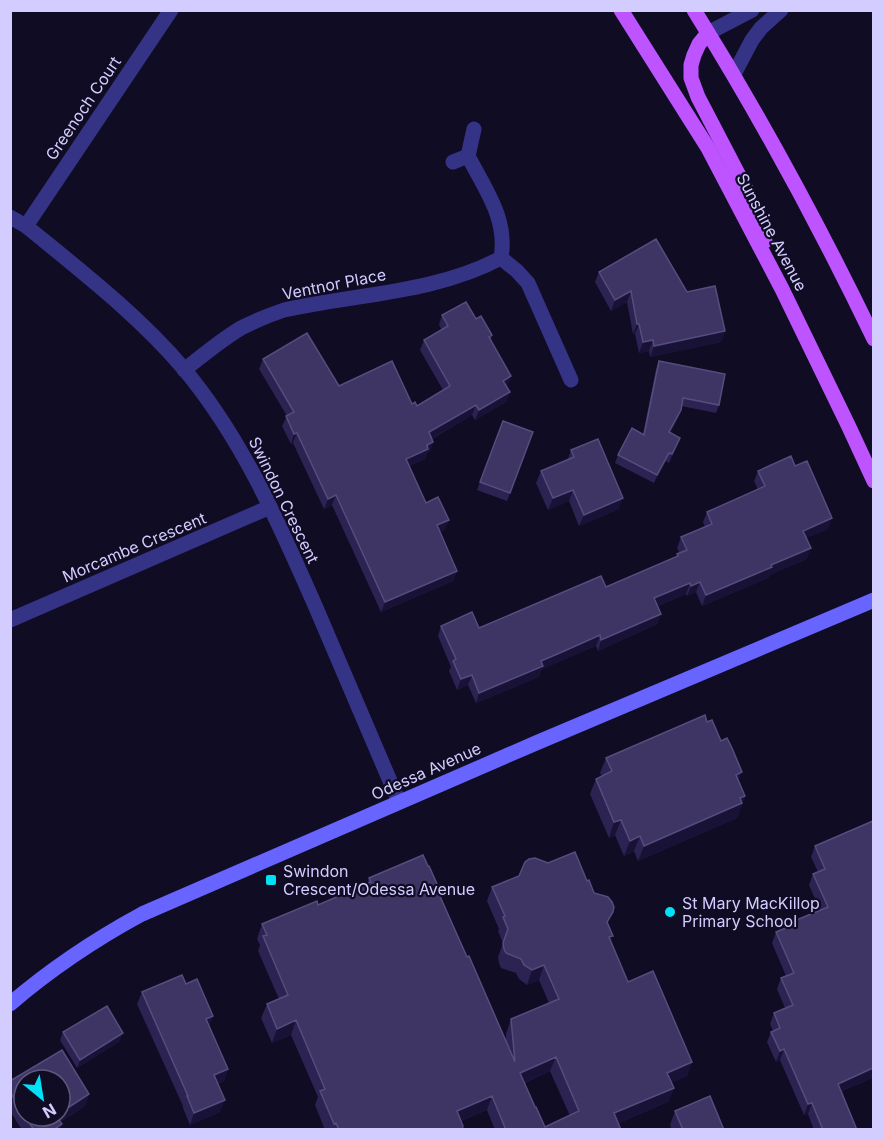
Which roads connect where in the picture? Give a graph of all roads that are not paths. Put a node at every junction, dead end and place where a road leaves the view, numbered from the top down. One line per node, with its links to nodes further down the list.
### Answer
1 (171, 10): 12 (street, Greenoch Court)
2 (621, 10): 14 (main road, Sunshine Avenue)
3 (694, 10): 6 (main road)
4 (752, 10): 6 (street)
5 (781, 10): 7 (street)
6 (708, 33): 7 (main road); 14 (main road)
7 (734, 74): 15 (main road)
8 (474, 129): 9 (street)
9 (468, 156): 10 (street); 13 (street)
10 (453, 162)
11 (10, 217): 12 (street, Swindon Crescent)
12 (26, 226): 16 (street, Swindon Crescent)
13 (501, 258): 16 (street, Ventnor Place); 17 (street)
14 (782, 289): 18 (main road, Sunshine Avenue)
15 (873, 339)
16 (184, 370): 19 (street, Swindon Crescent)
17 (571, 380)
18 (873, 481)
19 (270, 507): 21 (street, Morcambe Crescent); 22 (street, Swindon Crescent)
20 (873, 600): 22 (street, Odessa Avenue)
21 (10, 620)
22 (399, 802): 23 (street, Odessa Avenue)
23 (10, 1005)

